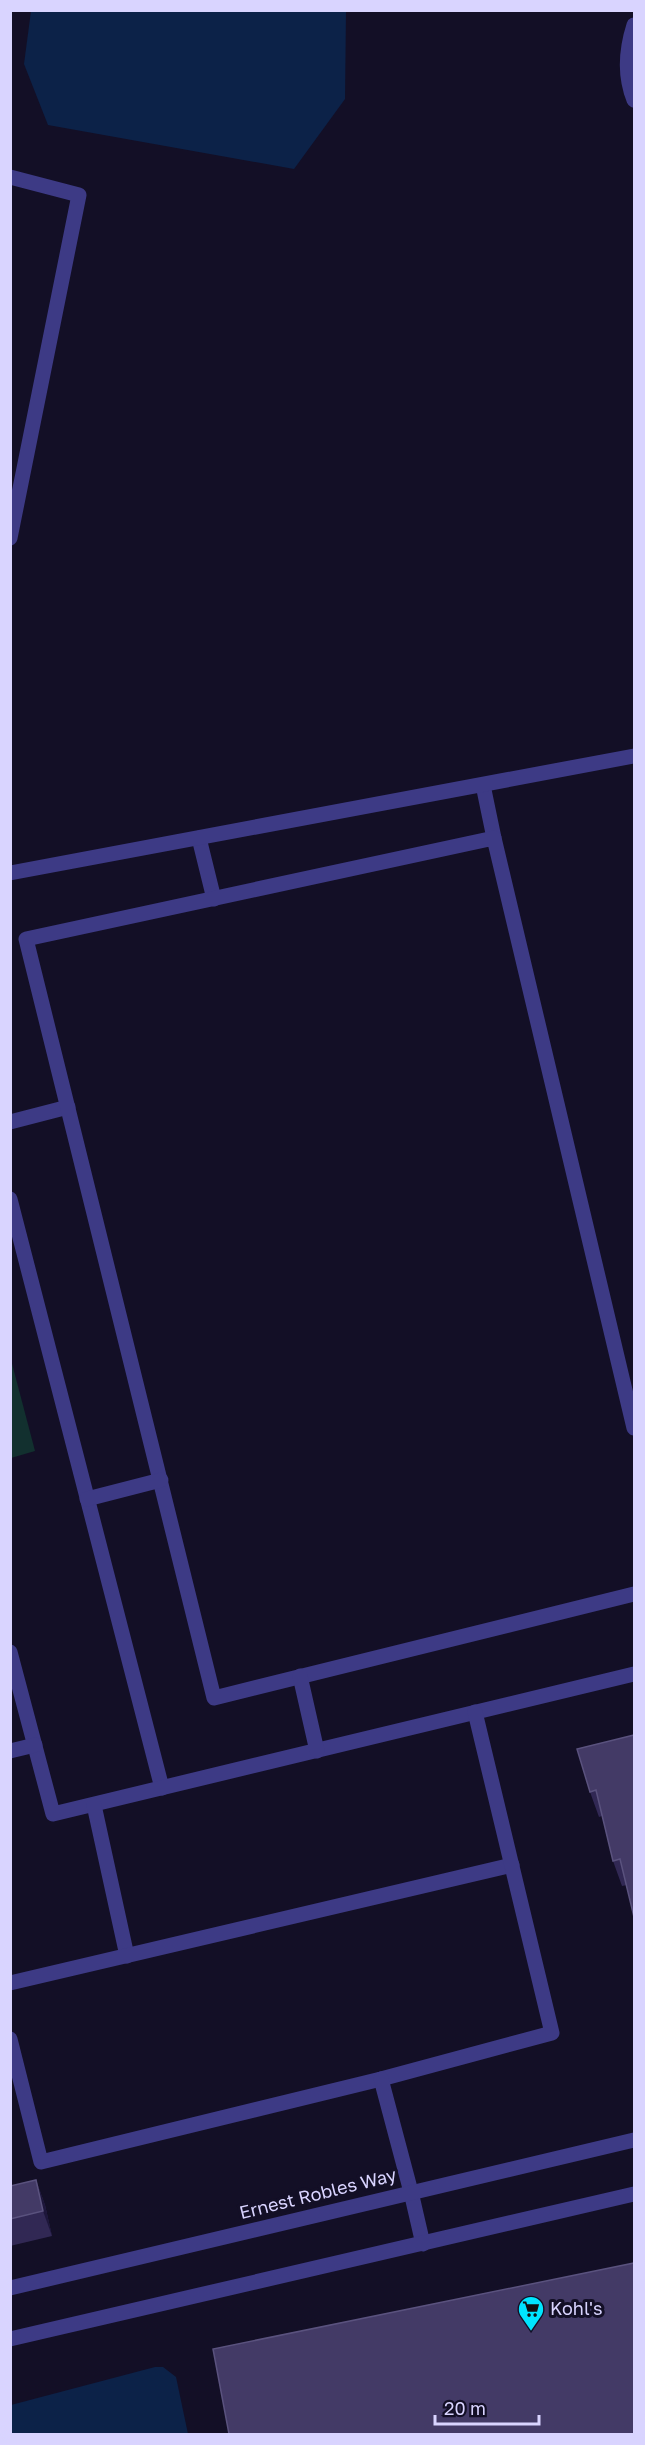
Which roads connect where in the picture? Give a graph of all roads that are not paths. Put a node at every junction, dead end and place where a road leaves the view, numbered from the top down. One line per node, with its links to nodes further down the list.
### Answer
1 (634, 25): 2 (street)
2 (634, 100)
3 (10, 177): 4 (street)
4 (10, 538)
5 (634, 756): 6 (street)
6 (483, 785): 7 (street); 8 (street)
7 (199, 838): 9 (street); 10 (street)
8 (494, 838): 10 (street); 14 (street)
9 (10, 873)
10 (214, 899): 11 (street)
11 (68, 1107): 12 (street); 15 (street)
12 (10, 1122)
13 (10, 1199): 16 (street)
14 (634, 1428)
15 (161, 1480): 16 (street); 20 (street)
16 (87, 1499): 25 (street)
17 (634, 1594): 20 (street)
18 (10, 1652): 22 (street)
19 (634, 1674): 21 (street)
20 (300, 1677): 24 (street)
21 (475, 1712): 24 (street); 27 (street)
22 (35, 1745): 23 (street); 26 (street)
23 (10, 1751)
24 (317, 1751): 25 (street)
25 (162, 1788): 26 (street)
26 (93, 1805): 28 (street)
27 (512, 1865): 28 (street); 31 (street)
28 (127, 1956): 29 (street)
29 (10, 1983)
30 (10, 2039): 31 (street)
31 (381, 2079): 33 (street)
32 (634, 2140): 33 (street, Ernest Robles Way)
33 (411, 2192): 35 (street); 36 (street, Ernest Robles Way)
34 (634, 2194): 35 (street)
35 (423, 2244): 37 (street)
36 (10, 2288)
37 (10, 2339)

